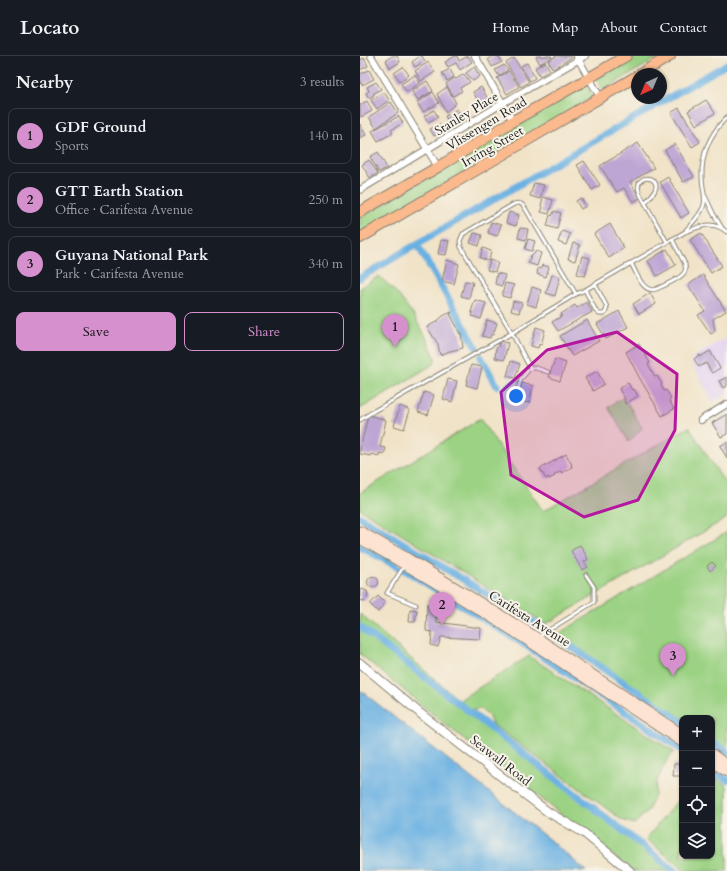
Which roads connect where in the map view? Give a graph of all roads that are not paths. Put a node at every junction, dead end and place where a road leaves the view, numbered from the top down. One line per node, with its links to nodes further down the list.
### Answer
1 (372, 56): 13 (street)
2 (475, 56): 10 (street)
3 (626, 56): 7 (main road, Vlissengen Road)
4 (670, 56): 6 (main road)
5 (580, 57): 7 (street); 10 (street, Stanley Place)
6 (650, 68)
7 (589, 78): 9 (street); 12 (main road, Vlissengen Road)
8 (631, 79): 9 (main road, Irving Street)
9 (600, 97): 21 (main road, Irving Street)
10 (503, 104): 12 (street); 13 (street, Stanley Place)
11 (727, 117): 16 (lane)
12 (513, 121): 14 (main road, Vlissengen Road)
13 (428, 149): 14 (street); 15 (street, Stanley Place)
14 (438, 166): 18 (main road, Vlissengen Road)
15 (360, 190)
16 (704, 192): 19 (lane); 20 (lane)
17 (645, 202): 17 (lane); 23 (lane)
18 (360, 212)
19 (685, 232): 20 (lane); 22 (lane)
20 (727, 232)
21 (360, 238)
22 (672, 239): 23 (lane); 24 (lane)
23 (667, 242): 24 (lane)
24 (631, 263): 25 (lane)
25 (595, 284): 26 (lane); 26 (lane)
26 (585, 290): 27 (lane)
27 (576, 294): 28 (lane); 28 (lane)
28 (512, 333): 29 (lane); 33 (lane)
29 (530, 368): 30 (lane); 31 (lane)
30 (548, 372)
31 (516, 396)
32 (727, 404): 34 (street)
33 (360, 420)
34 (701, 420)
35 (360, 531): 40 (main road, Carifesta Avenue)
36 (360, 539): 37 (main road, Carifesta Avenue)
37 (405, 564): 39 (lane); 40 (main road, Carifesta Avenue)
38 (586, 575): 40 (lane)
39 (416, 605)
40 (536, 638): 42 (main road, Carifesta Avenue); 43 (main road, Carifesta Avenue)
41 (360, 663): 48 (street, Seawall Road)
42 (679, 732)
43 (679, 740)
44 (715, 756): 46 (main road)
45 (715, 764): 47 (main road)
46 (727, 764)
47 (727, 772)
48 (630, 871)

